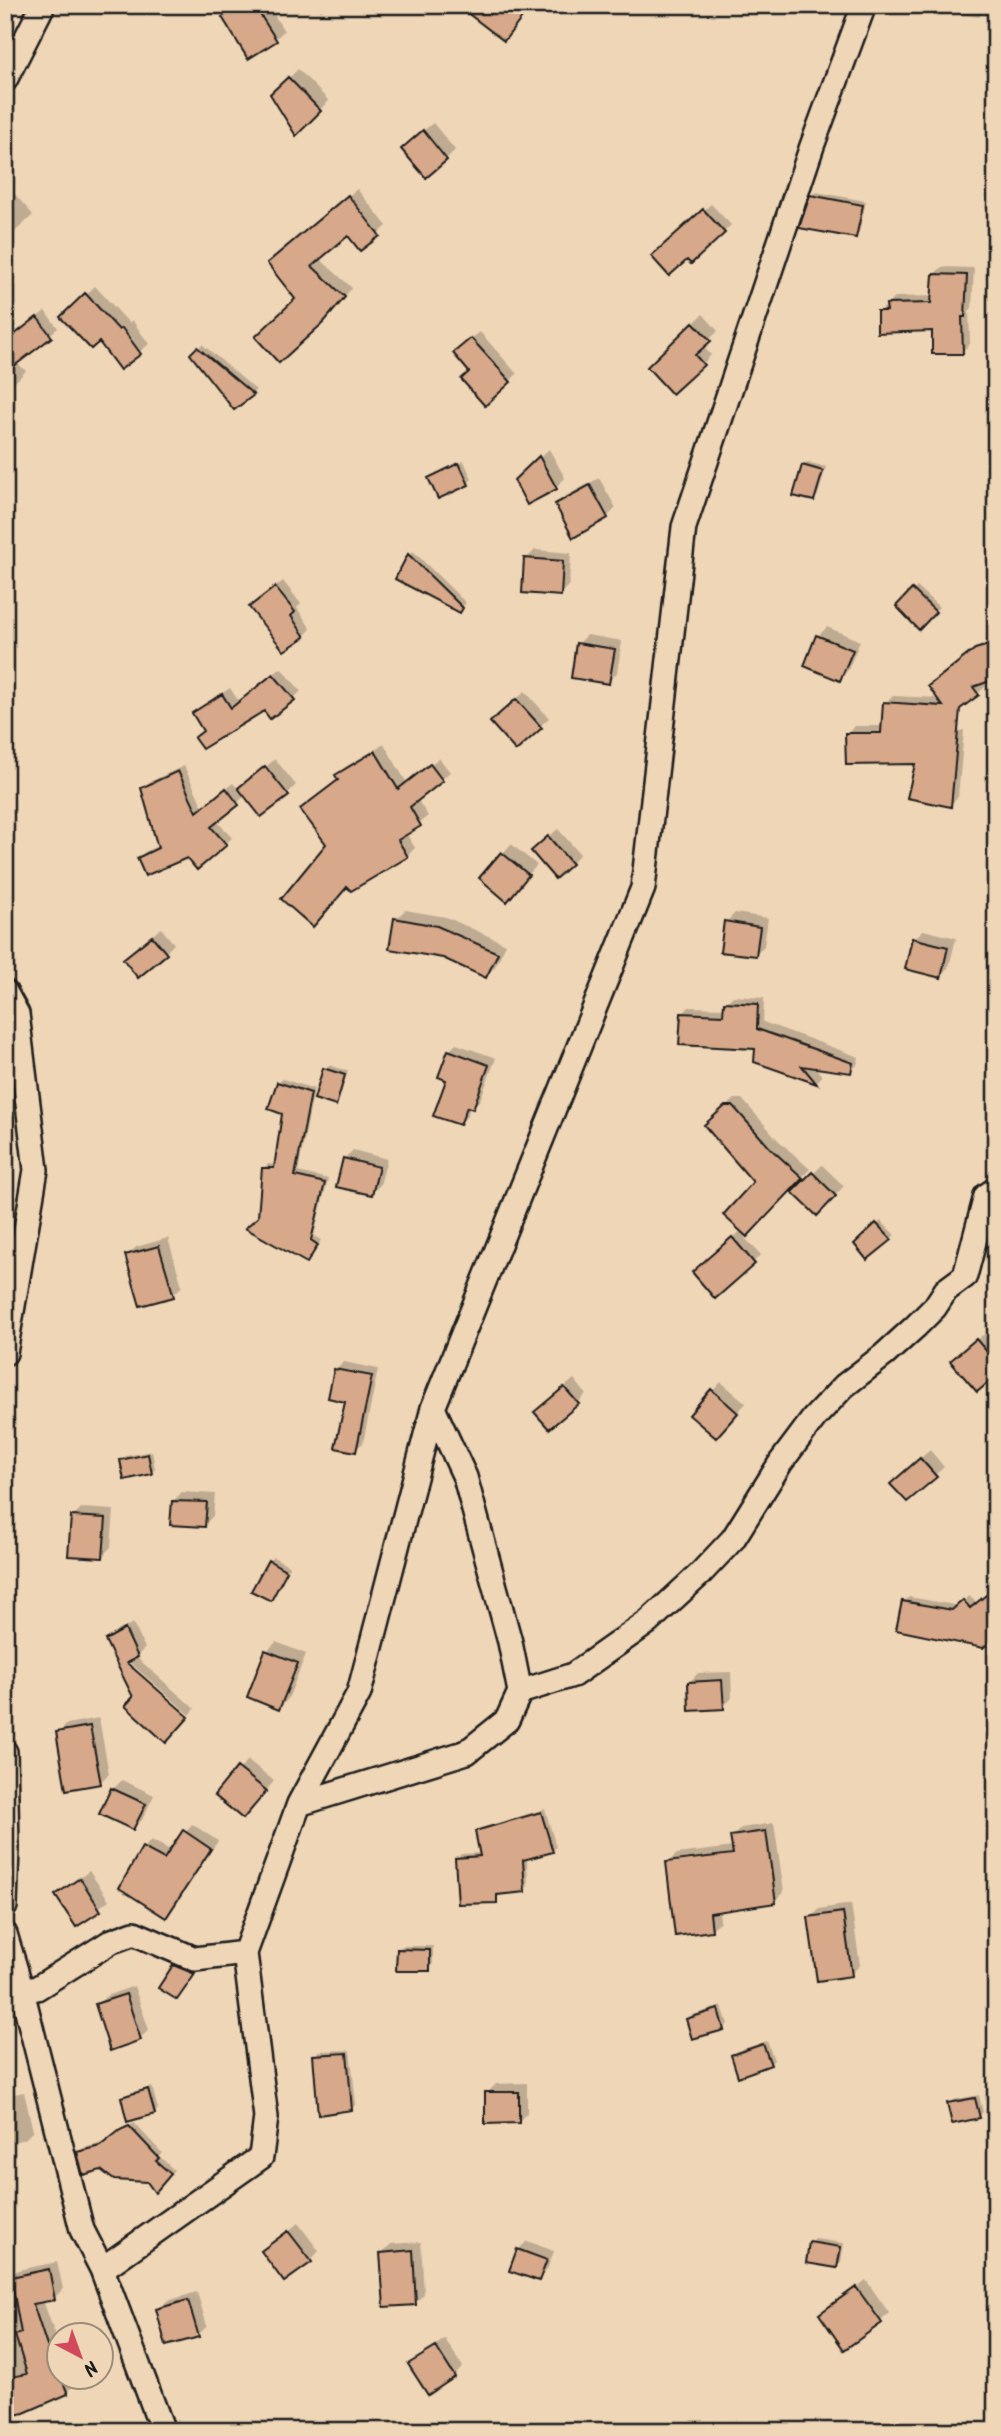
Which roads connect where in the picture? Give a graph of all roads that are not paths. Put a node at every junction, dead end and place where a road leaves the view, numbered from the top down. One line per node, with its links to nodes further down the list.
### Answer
1 (43, 5): 3 (street)
2 (864, 5): 7 (street)
3 (5, 79)
4 (5, 992): 6 (street)
5 (996, 1189): 8 (street)
6 (5, 1353)
7 (433, 1408): 8 (street); 10 (street)
8 (520, 1692): 10 (street)
9 (5, 1752): 11 (street)
10 (299, 1804): 13 (street)
11 (5, 1906)
12 (5, 1934): 14 (street)
13 (246, 1953): 14 (street); 15 (street)
14 (14, 1990): 15 (street)
15 (103, 2269): 16 (street)
16 (159, 2427)

